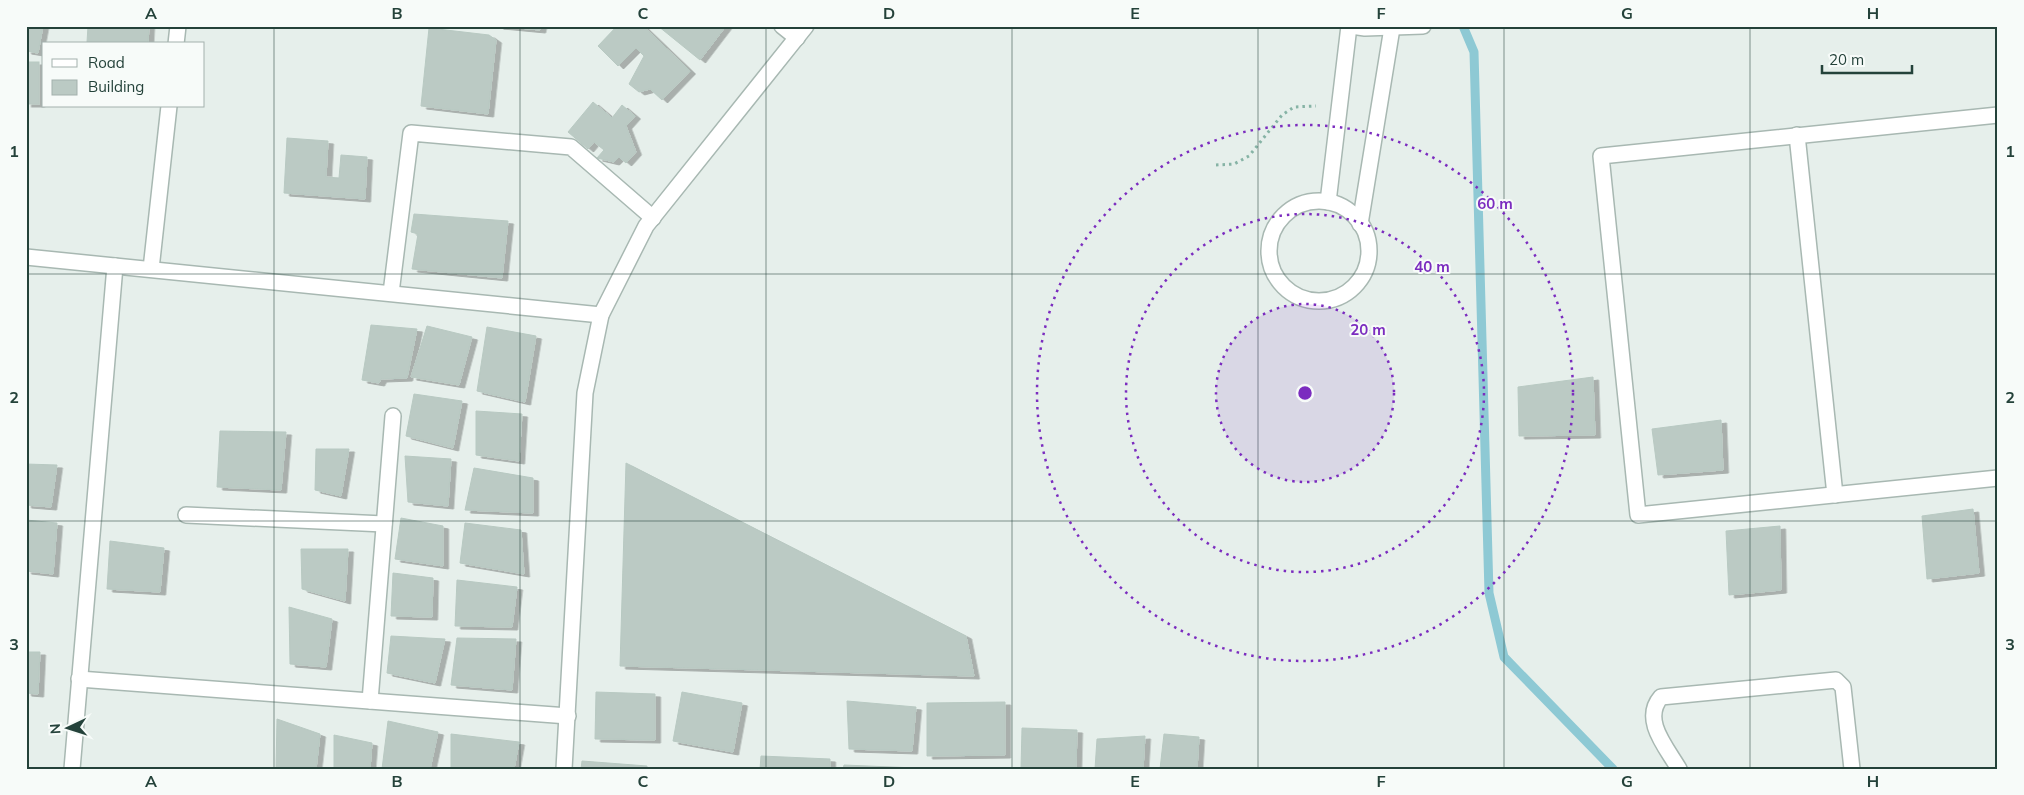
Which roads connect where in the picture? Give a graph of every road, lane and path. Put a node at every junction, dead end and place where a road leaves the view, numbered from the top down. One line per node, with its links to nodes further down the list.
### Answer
1 (178, 26): 7 (street)
2 (782, 26): 6 (street)
3 (1350, 26): 5 (street); 9 (street)
4 (1423, 26): 5 (street)
5 (1392, 28): 15 (street)
6 (801, 32): 14 (street)
7 (176, 42)
8 (169, 108): 18 (street)
9 (1339, 108): 12 (path); 13 (street)
10 (1998, 114): 11 (street)
11 (1797, 136): 23 (street); 23 (street)
12 (1216, 165)
13 (1328, 202): 15 (street); 15 (street)
14 (653, 218): 19 (street); 20 (street)
15 (1360, 224)
16 (26, 256): 17 (street)
17 (115, 266): 18 (street); 26 (street)
18 (151, 269): 19 (street)
19 (392, 293): 20 (street)
20 (601, 315): 28 (street)
21 (393, 416): 25 (street)
22 (1998, 478): 23 (street)
23 (1835, 495)
24 (186, 515): 25 (street)
25 (384, 524): 27 (street)
26 (79, 679): 27 (street); 29 (street)
27 (370, 701): 28 (street)
28 (568, 716): 30 (street)
29 (72, 769)
30 (564, 769)
31 (1679, 769): 32 (street)
32 (1852, 769)

